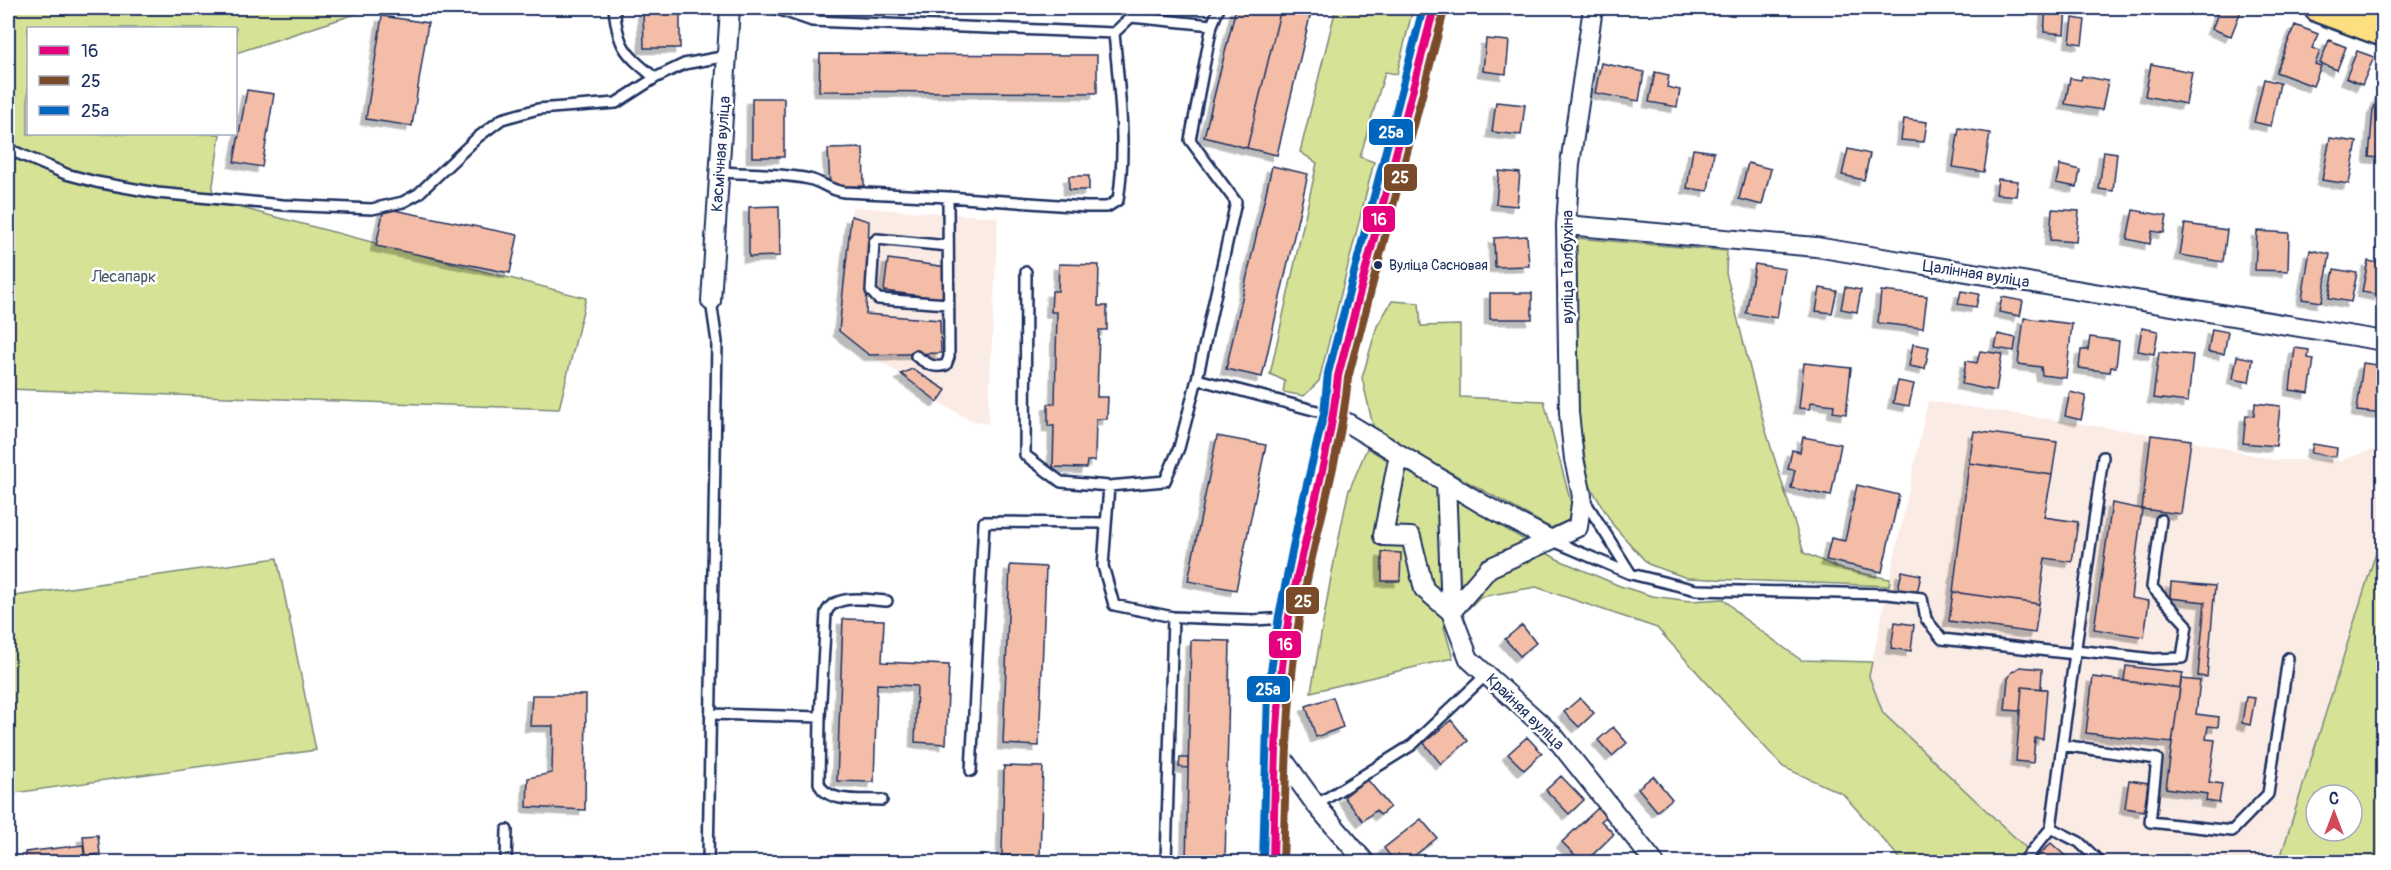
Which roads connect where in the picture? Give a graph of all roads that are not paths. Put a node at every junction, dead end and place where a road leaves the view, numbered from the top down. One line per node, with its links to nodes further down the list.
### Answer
1 (614, 8): 14 (lane)
2 (730, 8): 13 (street, Касмічная вуліца)
3 (774, 8): 9 (lane)
4 (816, 8): 9 (lane)
5 (1219, 8): 10 (lane)
6 (1434, 8): 26 (main road)
7 (1593, 8): 18 (street, вуліца Талбухіна)
8 (2319, 8): 11 (main road)
9 (812, 21): 12 (lane)
10 (1212, 25): 12 (lane); 25 (lane)
11 (2384, 32)
12 (1114, 33): 17 (lane)
13 (727, 56): 14 (lane); 16 (street, Касмічная вуліца)
14 (656, 78): 15 (lane)
15 (8, 149)
16 (719, 172): 17 (lane); 21 (street, Касмічная вуліца)
17 (948, 197): 19 (lane)
18 (1566, 225): 23 (street, Цалінная вуліца); 31 (street, вуліца Талбухіна)
19 (948, 246): 22 (lane); 22 (lane)
20 (1026, 272): 30 (lane)
21 (711, 301): 43 (lane)
22 (948, 304): 24 (lane)
23 (2384, 341)
24 (916, 356)
25 (1197, 379): 26 (lane); 30 (lane)
26 (1334, 415): 27 (street); 39 (main road)
27 (1399, 454): 29 (street); 37 (street, Крайняя вуліца)
28 (2103, 457): 40 (lane)
29 (1446, 483): 34 (street); 37 (street, Крайняя вуліца)
30 (1109, 486): 33 (lane)
31 (1582, 496): 34 (street, вуліца Талбухіна); 35 (lane)
32 (2161, 520): 40 (lane)
33 (1105, 523): 38 (lane); 47 (lane)
34 (1551, 540): 35 (lane); 37 (street)
35 (1631, 574): 40 (lane)
36 (887, 601): 44 (lane)
37 (1451, 612): 42 (street, Крайняя вуліца)
38 (1173, 617): 39 (lane); 54 (lane)
39 (1289, 618): 46 (main road)
40 (2075, 652): 45 (lane)
41 (2288, 658): 45 (lane)
42 (1486, 675): 49 (lane); 57 (street, Крайняя вуліца)
43 (710, 714): 44 (lane); 53 (lane)
44 (820, 717): 48 (lane)
45 (2062, 746): 50 (lane)
46 (1277, 751): 49 (street); 55 (main road)
47 (971, 771)
48 (882, 800)
49 (1316, 805): 56 (street)
50 (2051, 828): 58 (lane); 59 (lane)
51 (507, 830): 52 (lane)
52 (506, 862)
53 (708, 862)
54 (1166, 862)
55 (1273, 862)
56 (1365, 862)
57 (1654, 862)
58 (2023, 862)
59 (2100, 862)

